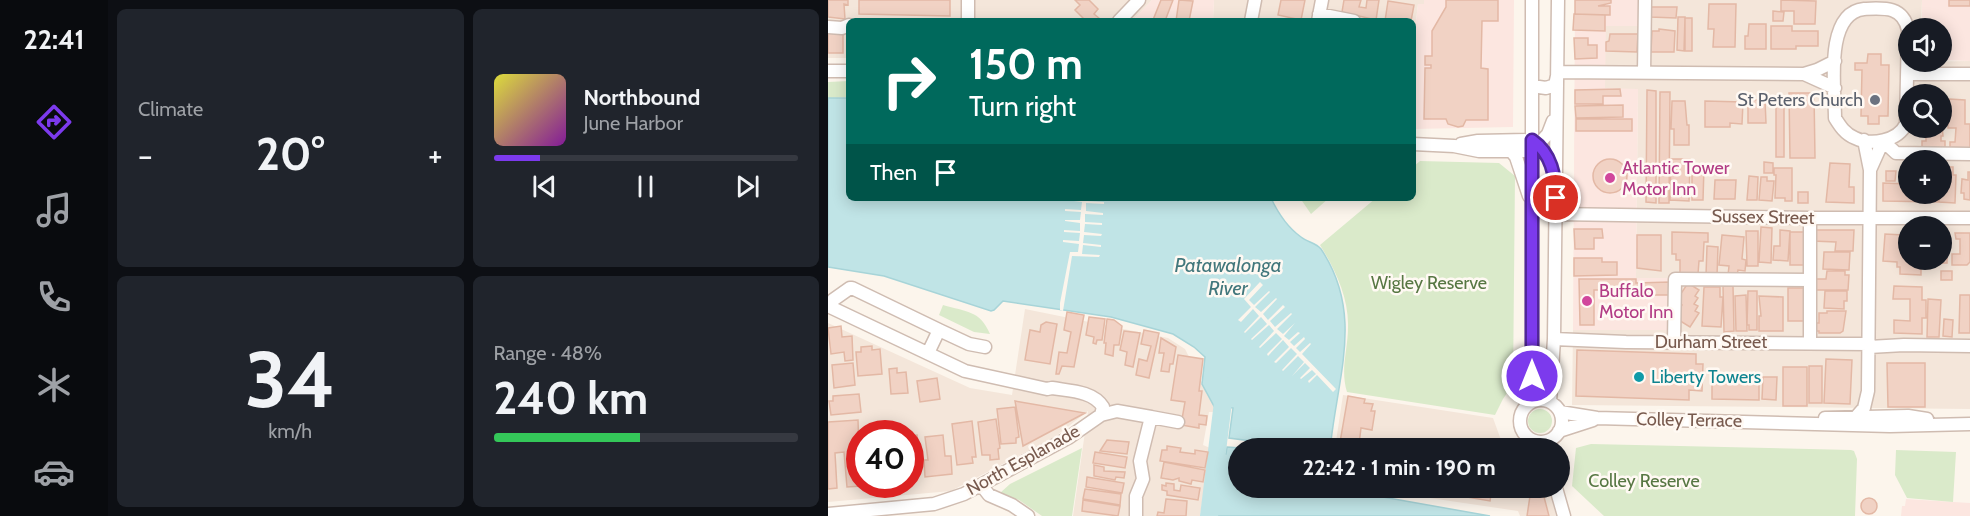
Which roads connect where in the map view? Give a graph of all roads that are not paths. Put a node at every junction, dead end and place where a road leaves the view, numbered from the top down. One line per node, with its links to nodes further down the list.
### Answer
1 (968, 0): 10 (street)
2 (1139, 0): 11 (street)
3 (1255, 0): 12 (street)
4 (1322, 0): 13 (street)
5 (1532, 0): 24 (street)
6 (1558, 0): 23 (street)
7 (1645, 0): 19 (street)
8 (1866, 4): 9 (street); 16 (street)
9 (1888, 5): 21 (street)
10 (968, 18)
11 (1122, 18)
12 (1252, 18)
13 (1319, 18)
14 (846, 26): 15 (street)
15 (828, 27)
16 (1835, 61): 20 (street); 25 (street)
17 (828, 70): 18 (street)
18 (846, 71)
19 (1644, 73): 20 (street); 23 (street)
20 (1804, 74): 25 (street)
21 (1908, 74): 22 (street); 27 (street)
22 (1970, 74)
23 (1558, 75): 24 (street); 29 (street); 34 (street)
24 (1532, 86): 29 (street)
25 (1835, 88): 26 (street)
26 (1864, 140): 27 (street); 33 (street)
27 (1883, 141): 32 (street); 33 (street)
28 (1416, 144): 30 (street)
29 (1535, 145): 30 (street); 31 (street); 34 (street); 35 (street)
30 (1454, 146): 31 (street)
31 (1511, 151): 35 (street)
32 (1970, 154)
33 (1870, 170): 38 (street)
34 (1556, 198): 36 (street)
35 (1533, 206): 51 (street)
36 (1556, 214): 37 (street, Sussex Street); 43 (street)
37 (1810, 218): 38 (street, Sussex Street); 40 (street)
38 (1869, 218): 39 (street, Sussex Street); 46 (street)
39 (1970, 218)
40 (1810, 280): 44 (street); 45 (street)
41 (829, 307): 42 (street); 49 (street)
42 (939, 330): 48 (street); 49 (street)
43 (1554, 339): 44 (street, Durham Street); 52 (street); 54 (street)
44 (1674, 342): 45 (street, Durham Street)
45 (1810, 343): 46 (street, Durham Street)
46 (1869, 346): 47 (street, Durham Street); 50 (street)
47 (1970, 346)
48 (985, 347)
49 (928, 354): 53 (street)
50 (1868, 391): 55 (street); 56 (street)
51 (1531, 402): 52 (street); 63 (street)
52 (1550, 402): 54 (street)
53 (1101, 408): 57 (street); 66 (street, North Esplanade)
54 (1563, 413): 58 (street, Colley Terrace); 62 (street)
55 (1857, 416): 56 (street, Colley Terrace); 60 (street, Colley Terrace)
56 (1881, 416): 61 (street, Colley Terrace)
57 (1151, 417): 59 (street); 70 (street)
58 (1597, 418): 60 (street, Colley Terrace); 62 (street, Colley Terrace)
59 (1178, 422)
60 (1782, 422): 61 (street, Colley Terrace)
61 (1966, 424)
62 (1557, 434): 64 (street); 65 (street)
63 (1530, 438)
64 (1551, 438)
65 (1556, 438)
66 (982, 486): 68 (street, North Esplanade); 69 (street)
67 (1559, 498): 71 (street)
68 (828, 514)
69 (1028, 516)
70 (1136, 516)
71 (1564, 516)

